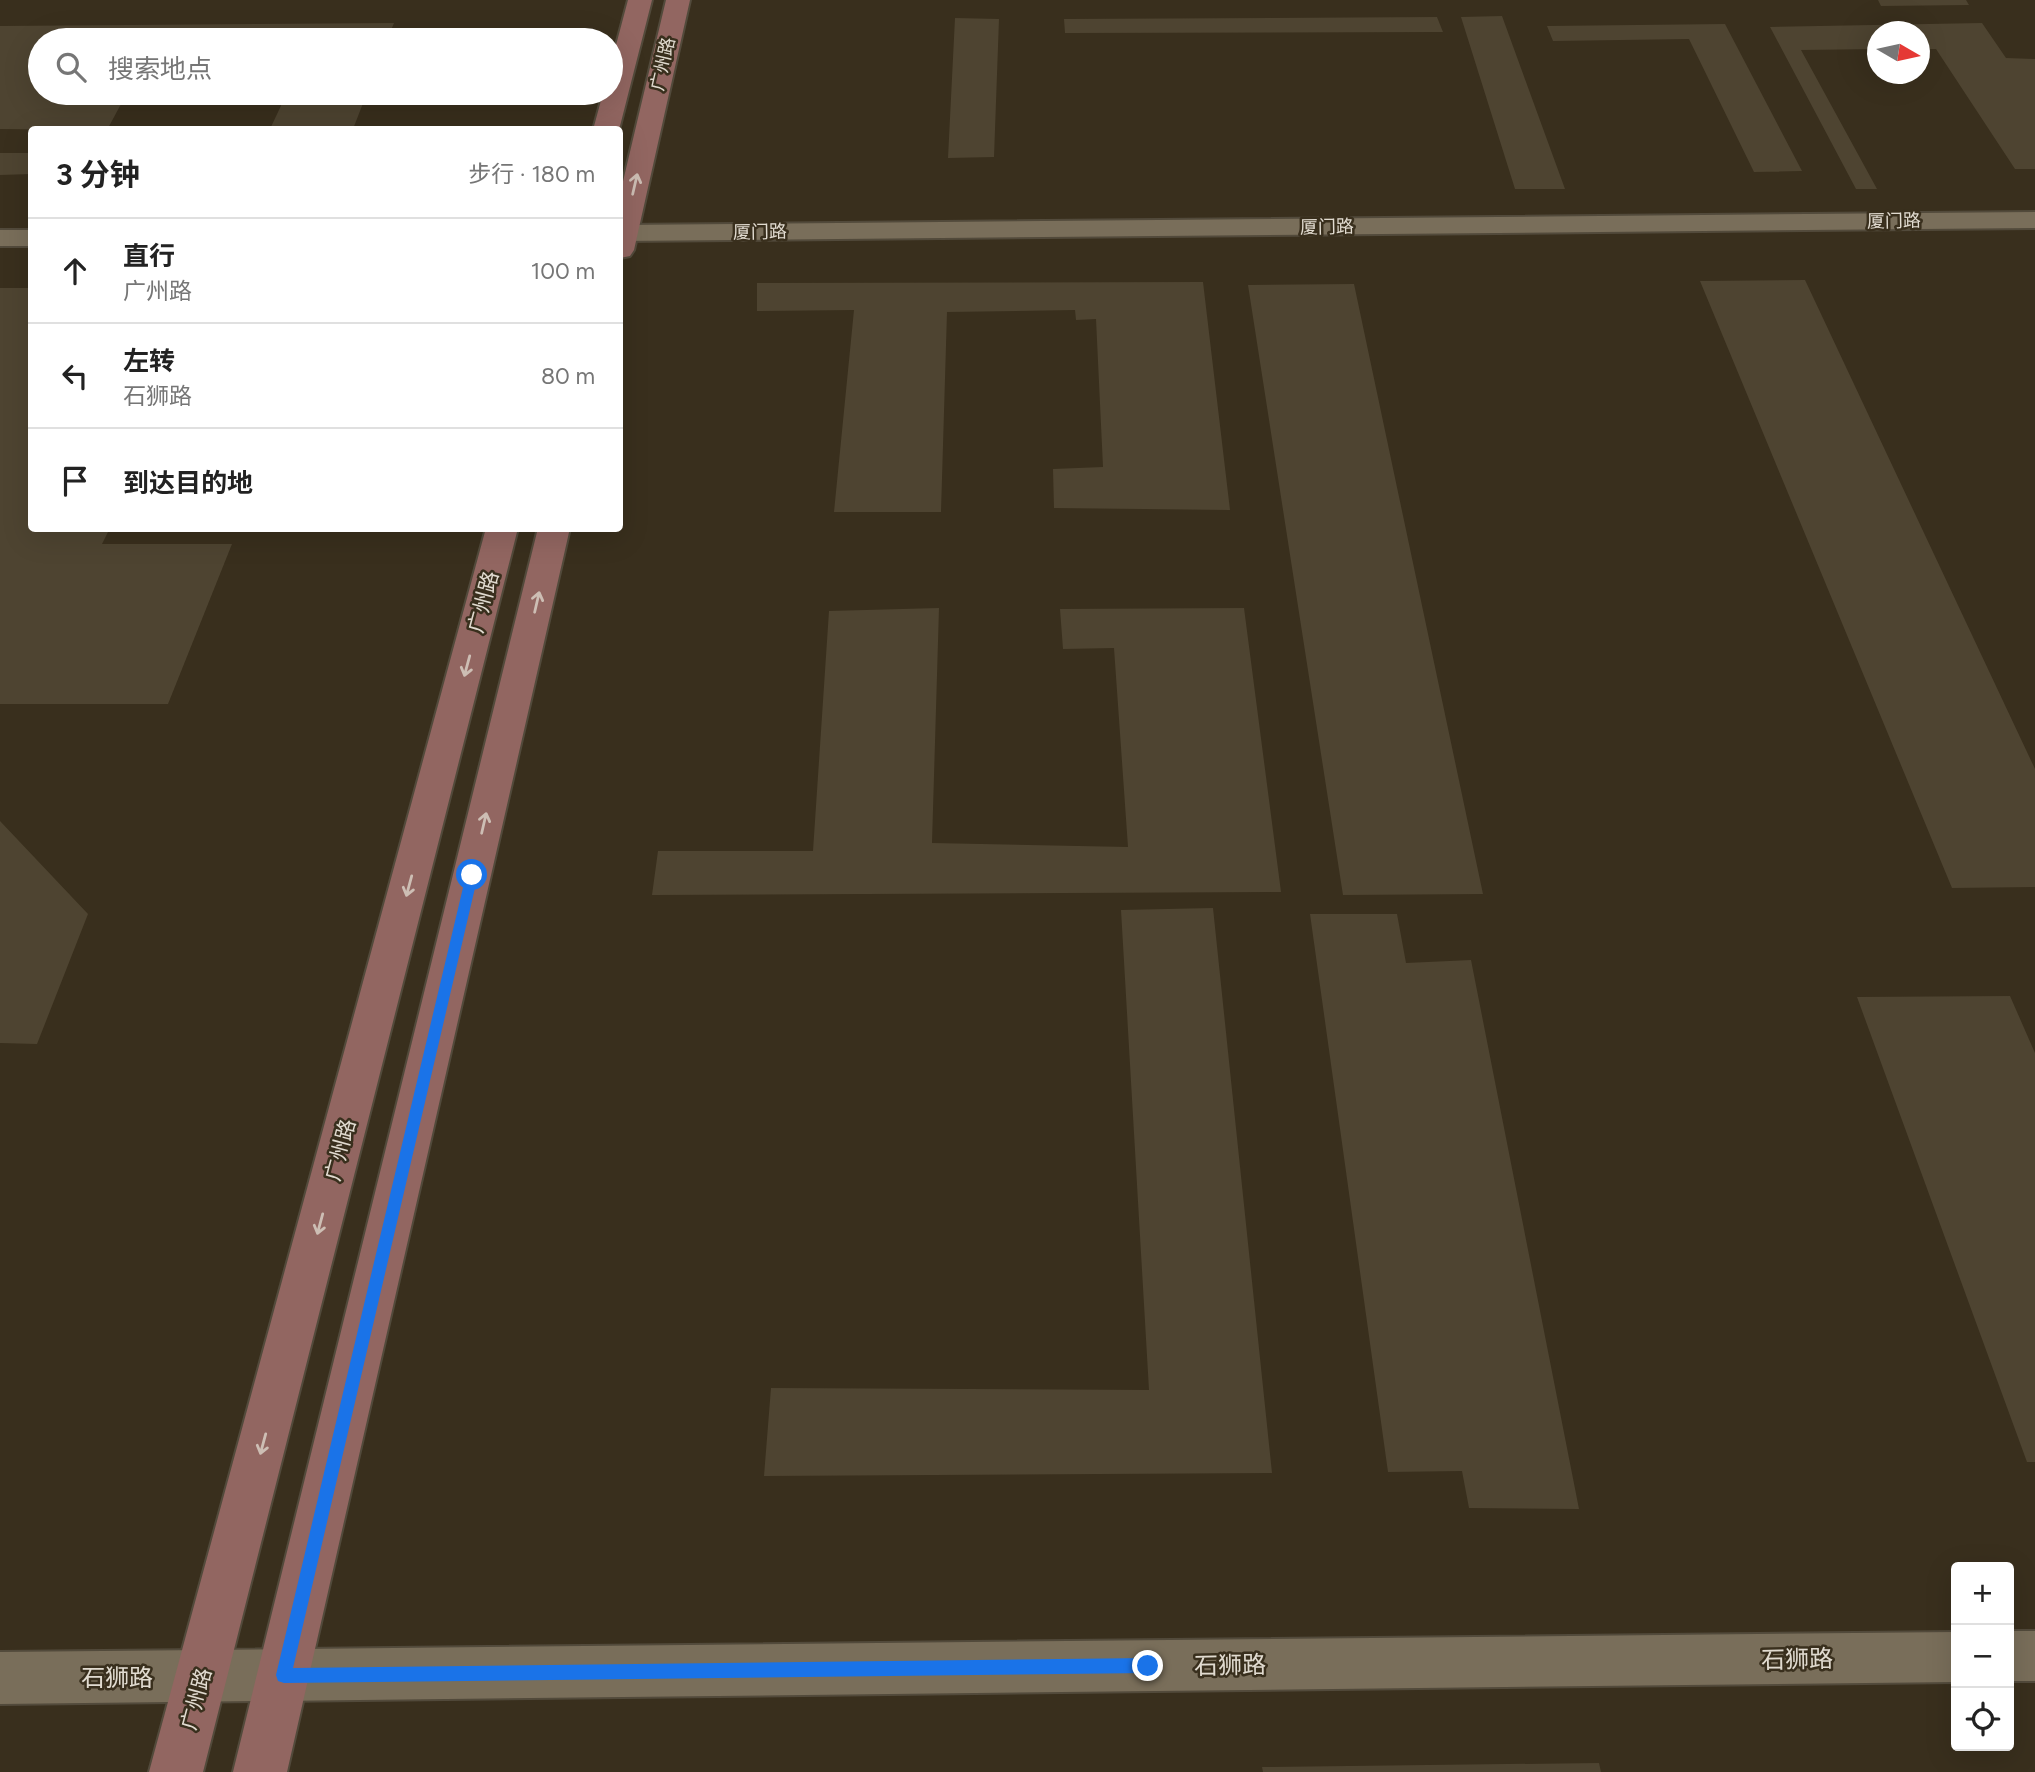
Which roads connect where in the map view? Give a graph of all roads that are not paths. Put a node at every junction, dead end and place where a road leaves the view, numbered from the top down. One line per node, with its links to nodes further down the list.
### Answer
1 (640, 0): 3 (main road, 广州路)
2 (678, 0): 7 (main road, 广州路, one-way to 2)
3 (623, 67)
4 (613, 105): 5 (main road, 广州路)
5 (608, 126)
6 (2035, 220): 10 (street, 厦门路)
7 (623, 231)
8 (0, 238): 9 (street)
9 (28, 238)
10 (623, 239)
11 (501, 532): 17 (main road, 广州路, one-way to 17)
12 (553, 532): 16 (main road, one-way to 12)
13 (2035, 1656): 15 (street)
14 (1951, 1657): 16 (street, 石狮路)
15 (2014, 1657)
16 (284, 1675): 17 (street, 石狮路); 20 (main road)
17 (202, 1677): 18 (street, 石狮路); 19 (main road, 广州路)
18 (0, 1678)
19 (176, 1772)
20 (260, 1772)

